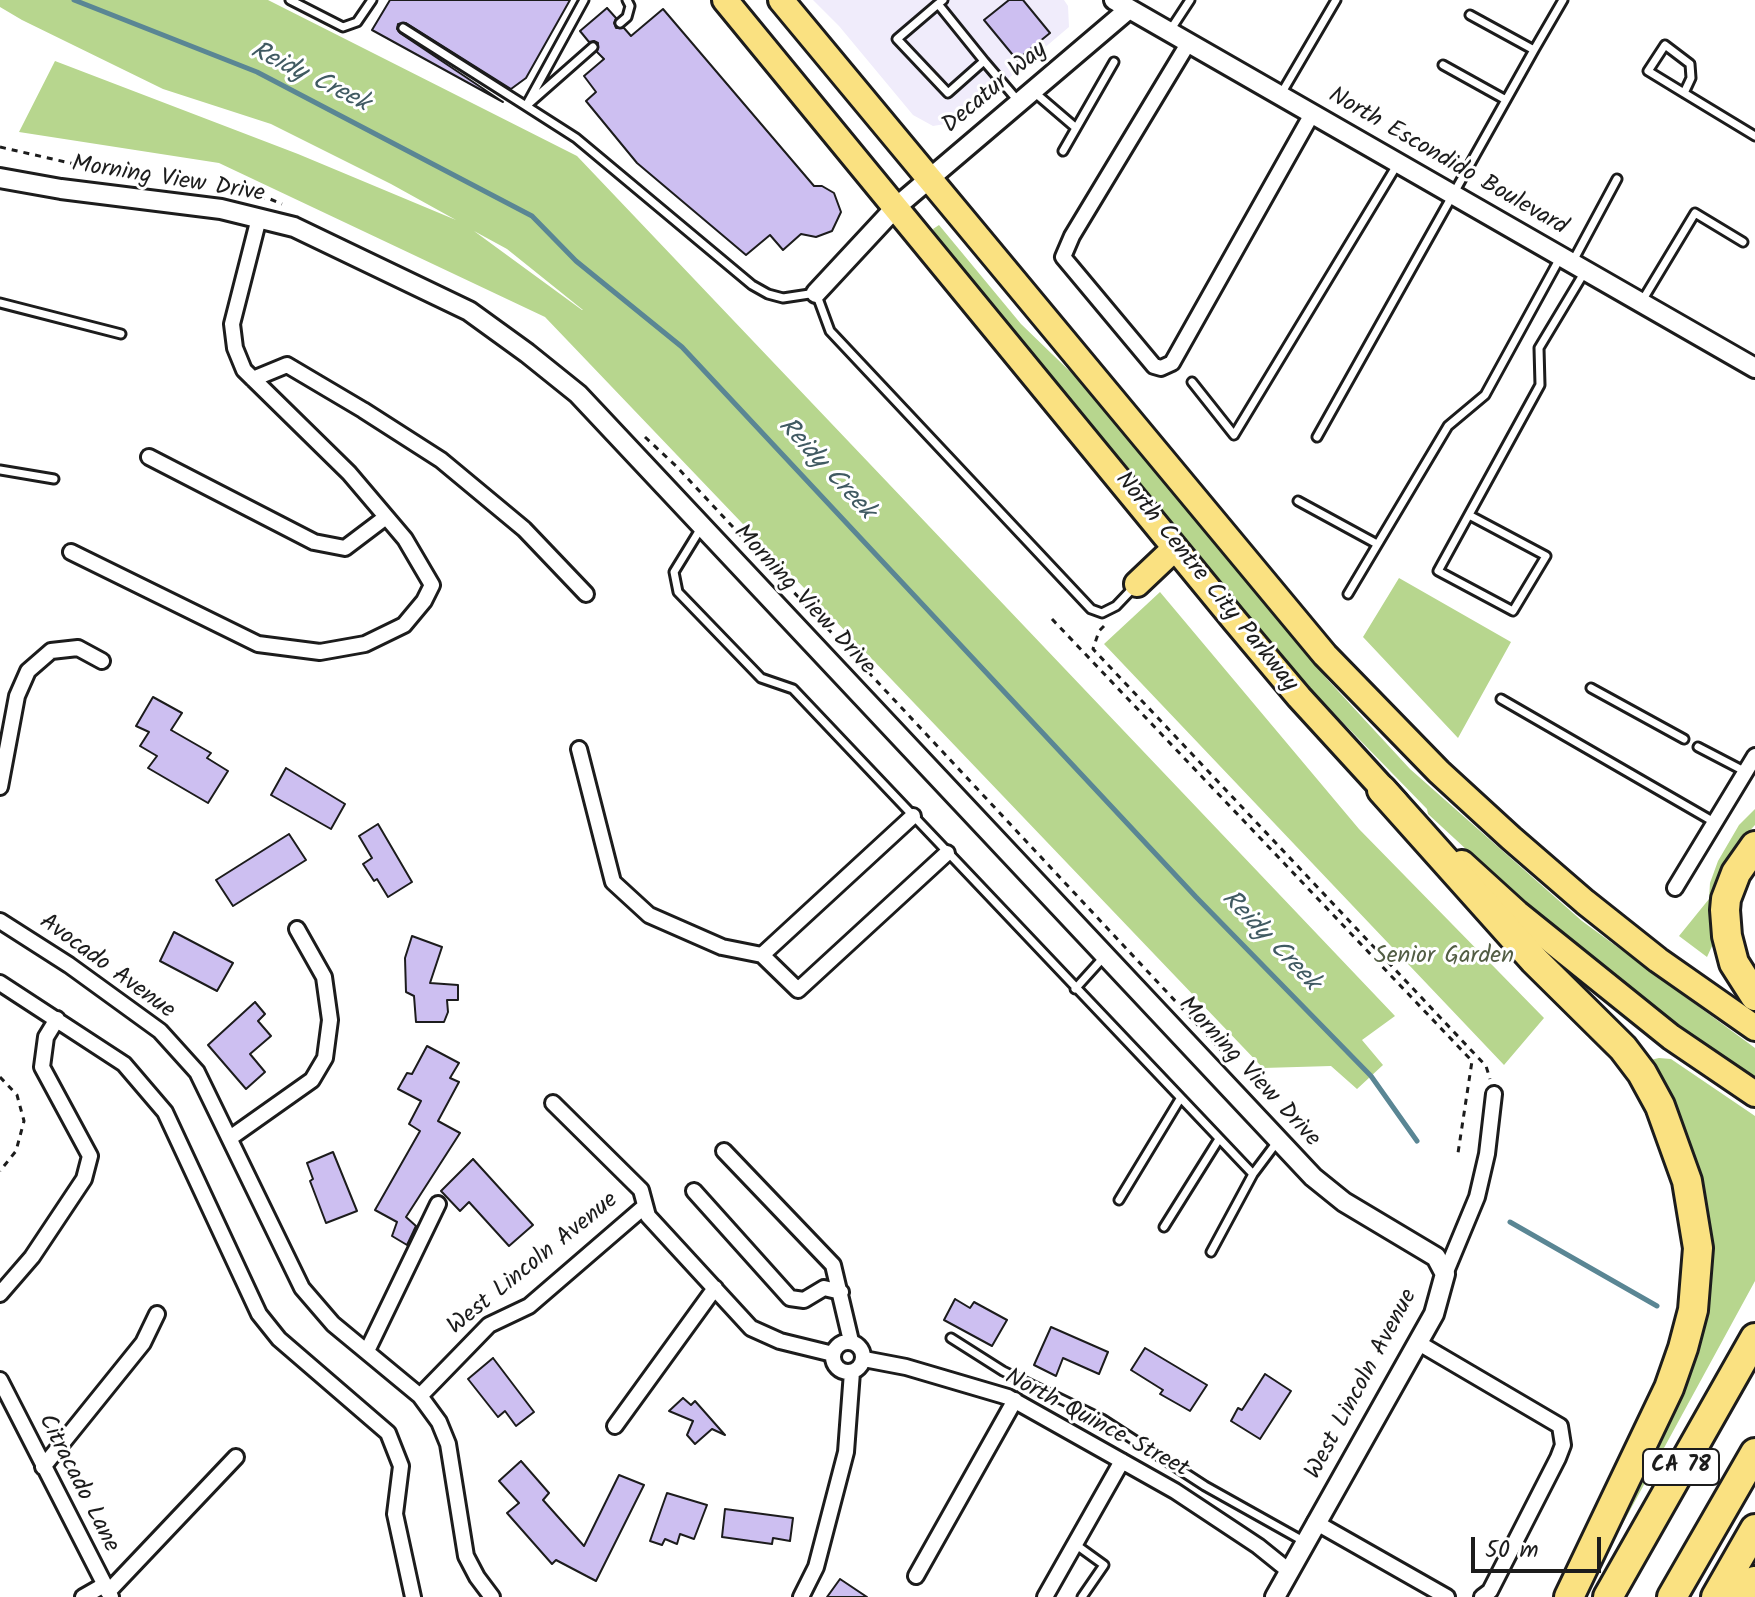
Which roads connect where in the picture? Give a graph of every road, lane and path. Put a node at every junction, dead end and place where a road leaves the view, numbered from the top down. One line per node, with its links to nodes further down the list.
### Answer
1 (290, 0): 2 (lane)
2 (372, 0)
3 (584, 0): 26 (lane)
4 (627, 0): 13 (lane)
5 (725, 0): 36 (highway, North Centre City Parkway)
6 (781, 0): 33 (highway, North Centre City Parkway)
7 (1190, 0): 15 (lane)
8 (1336, 0): 24 (lane)
9 (1563, 0): 18 (lane)
10 (940, 2): 19 (lane); 19 (lane)
11 (1122, 4): 15 (street, North Escondido Boulevard); 23 (street, Decatur Way)
12 (1470, 15): 18 (lane)
13 (620, 23)
14 (403, 28): 26 (lane)
15 (1170, 31): 16 (street, North Escondido Boulevard)
16 (1189, 42): 24 (street, North Escondido Boulevard); 27 (street)
17 (593, 47): 26 (lane)
18 (1534, 50): 25 (lane)
19 (984, 61): 23 (lane)
20 (1114, 62): 28 (lane)
21 (1443, 65): 25 (lane)
22 (1684, 93): 22 (lane); 29 (lane)
23 (1026, 96): 28 (lane); 33 (street, Decatur Way)
24 (1280, 96): 27 (street, North Escondido Boulevard)
25 (1506, 100): 35 (lane)
26 (526, 106): 40 (lane)
27 (1312, 114): 31 (street, North Escondido Boulevard)
28 (1076, 128): 30 (lane)
29 (1755, 136)
30 (1063, 151)
31 (1398, 163): 35 (street, North Escondido Boulevard); 46 (lane)
32 (0, 178): 37 (street, Morning View Drive)
33 (929, 178): 36 (street, Decatur Way); 85 (highway, North Centre City Parkway)
34 (1617, 179): 39 (lane)
35 (1453, 195): 39 (street, North Escondido Boulevard); 47 (lane)
36 (895, 208): 40 (street, Decatur Way); 56 (highway, North Centre City Parkway)
37 (259, 218): 45 (street); 54 (street, Morning View Drive)
38 (1743, 242): 42 (lane)
39 (1573, 263): 42 (street, North Escondido Boulevard); 52 (lane); 55 (lane)
40 (816, 293): 58 (lane)
41 (0, 303): 43 (lane)
42 (1641, 303): 44 (street, North Escondido Boulevard)
43 (121, 334)
44 (1755, 368)
45 (253, 379): 53 (street); 59 (street)
46 (1192, 382)
47 (1317, 437)
48 (149, 457): 53 (street)
49 (0, 470): 50 (lane)
50 (54, 479)
51 (1298, 501): 55 (lane)
52 (1469, 515): 52 (lane)
53 (386, 517): 57 (street)
54 (702, 528): 72 (lane); 80 (street, Morning View Drive)
55 (1377, 544): 60 (lane)
56 (1175, 548): 58 (highway); 71 (highway, North Centre City Parkway)
57 (71, 552)
58 (1137, 584)
59 (586, 594)
60 (1348, 594)
61 (1052, 619): 95 (path)
62 (1093, 649): 87 (path)
63 (102, 661): 70 (street)
64 (1591, 688): 66 (lane)
65 (1501, 699): 73 (lane)
66 (1684, 739)
67 (1698, 747): 69 (lane)
68 (579, 749): 79 (street)
69 (1752, 761): 73 (street)
70 (0, 787)
71 (1382, 790): 88 (highway, North Centre City Parkway); 142 (highway)
72 (913, 816): 75 (lane); 79 (street)
73 (1716, 823): 76 (street)
74 (1755, 846): 83 (highway)
75 (947, 853): 79 (street); 82 (lane)
76 (1675, 888)
77 (0, 921): 91 (street, Avocado Avenue)
78 (297, 929): 91 (street)
79 (762, 955)
80 (1104, 956): 82 (lane); 93 (street, Morning View Drive)
81 (0, 983): 84 (street)
82 (1075, 989): 89 (lane)
83 (1755, 996)
84 (57, 1019): 107 (street); 134 (street)
85 (1755, 1028)
86 (0, 1077): 96 (path)
87 (1494, 1094): 104 (street, West Lincoln Avenue)
88 (1755, 1094)
89 (1180, 1099): 92 (lane); 99 (lane)
90 (553, 1103): 101 (street)
91 (230, 1138): 113 (street, Avocado Avenue)
92 (1219, 1139): 97 (lane); 102 (lane)
93 (1278, 1140): 97 (lane); 104 (street, Morning View Drive)
94 (724, 1151): 106 (street)
95 (1458, 1153)
96 (0, 1171)
97 (1253, 1174): 103 (lane)
98 (694, 1191): 106 (street)
99 (1119, 1200)
100 (438, 1204): 113 (street)
101 (645, 1206): 105 (street); 118 (street, West Lincoln Avenue)
102 (1164, 1227)
103 (1211, 1252)
104 (1445, 1274): 112 (street, West Lincoln Avenue)
105 (715, 1288): 114 (street); 120 (street)
106 (841, 1292): 111 (street)
107 (0, 1294)
108 (157, 1314): 124 (street)
109 (951, 1338): 127 (lane)
110 (1755, 1338): 143 (highway, CA 78)
111 (851, 1341): 114 (street); 115 (street)
112 (1417, 1342): 125 (street, West Lincoln Avenue); 141 (street)
113 (367, 1351): 118 (street, Avocado Avenue)
114 (833, 1354): 116 (street)
115 (864, 1359): 116 (street); 119 (street, North Quince Street)
116 (852, 1372): 136 (street)
117 (0, 1380): 124 (street, Citracado Lane)
118 (420, 1396): 135 (street, Avocado Avenue)
119 (1015, 1400): 123 (street, North Quince Street); 130 (street)
120 (615, 1426)
121 (1755, 1453): 144 (highway, CA 78)
122 (236, 1457): 132 (street)
123 (1122, 1461): 128 (street); 129 (street, North Quince Street)
124 (43, 1467): 132 (street, Citracado Lane)
125 (1315, 1522): 127 (street, West Lincoln Avenue); 140 (street)
126 (1755, 1529): 145 (highway)
127 (1305, 1542): 129 (street, West Lincoln Avenue)
128 (1075, 1544): 137 (street); 138 (lane)
129 (1289, 1571): 139 (street, West Lincoln Avenue)
130 (916, 1576)
131 (1755, 1581): 146 (highway)
132 (108, 1591): 133 (street, Citracado Lane)
133 (83, 1597)
134 (413, 1597)
135 (492, 1597)
136 (801, 1597)
137 (1045, 1597)
138 (1082, 1597)
139 (1275, 1597)
140 (1447, 1597)
141 (1482, 1597)
142 (1569, 1597)
143 (1608, 1597)
144 (1672, 1597)
145 (1716, 1597)
146 (1742, 1597)

